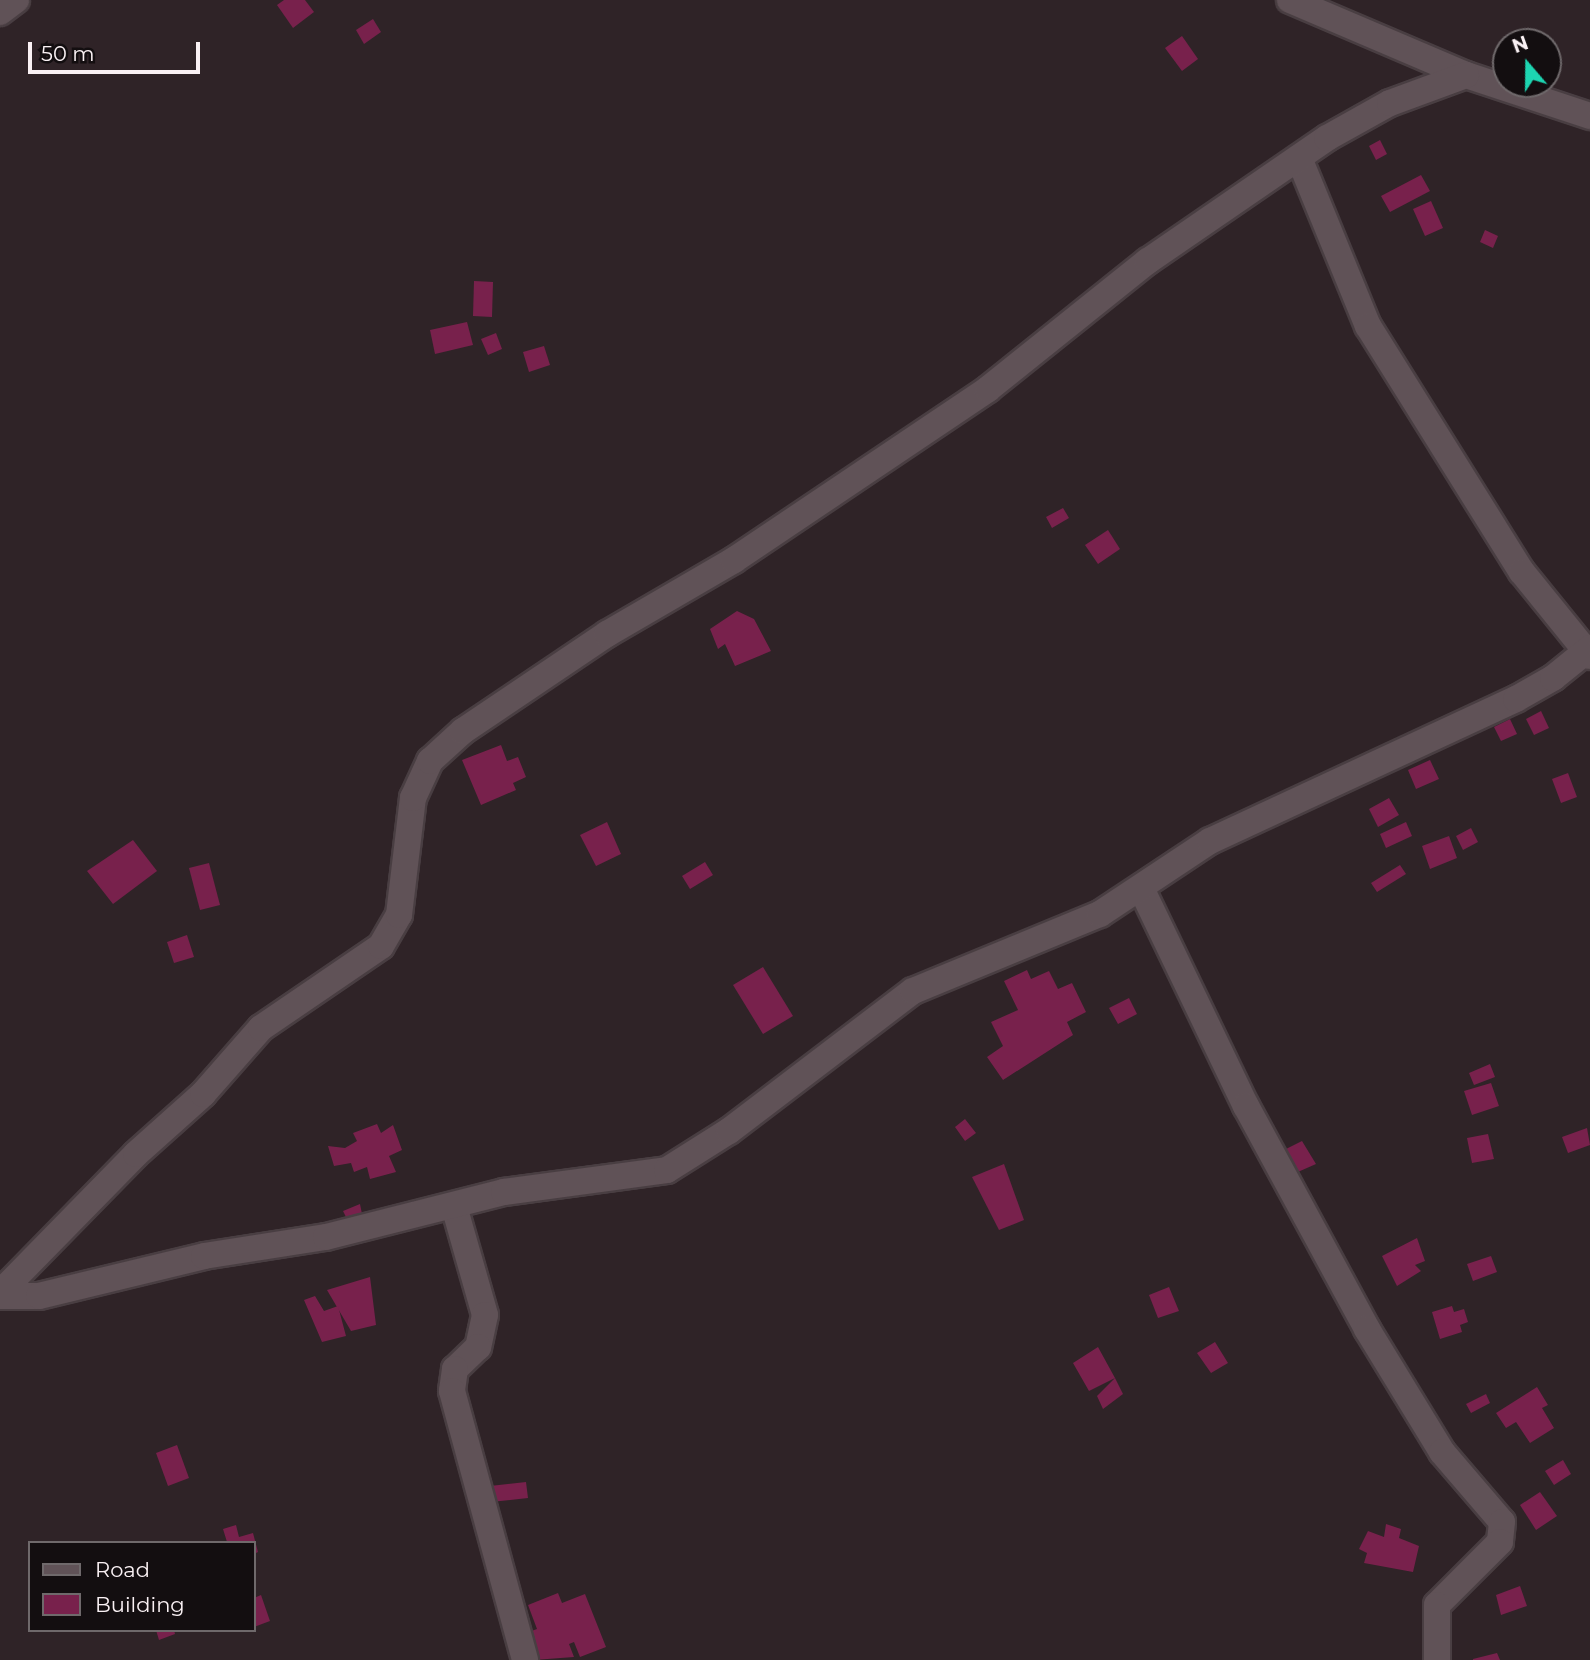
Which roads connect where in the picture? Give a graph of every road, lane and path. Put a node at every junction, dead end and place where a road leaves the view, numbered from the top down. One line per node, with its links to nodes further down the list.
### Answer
1 (16, 0): 3 (street)
2 (1290, 0): 4 (street)
3 (0, 12)
4 (1466, 75): 5 (street); 6 (street)
5 (1590, 116)
6 (1299, 158): 7 (street); 10 (street)
7 (1589, 652): 8 (street)
8 (1141, 888): 9 (street); 12 (street)
9 (454, 1206): 10 (street); 11 (street)
10 (0, 1295)
11 (524, 1660)
12 (1437, 1660)

